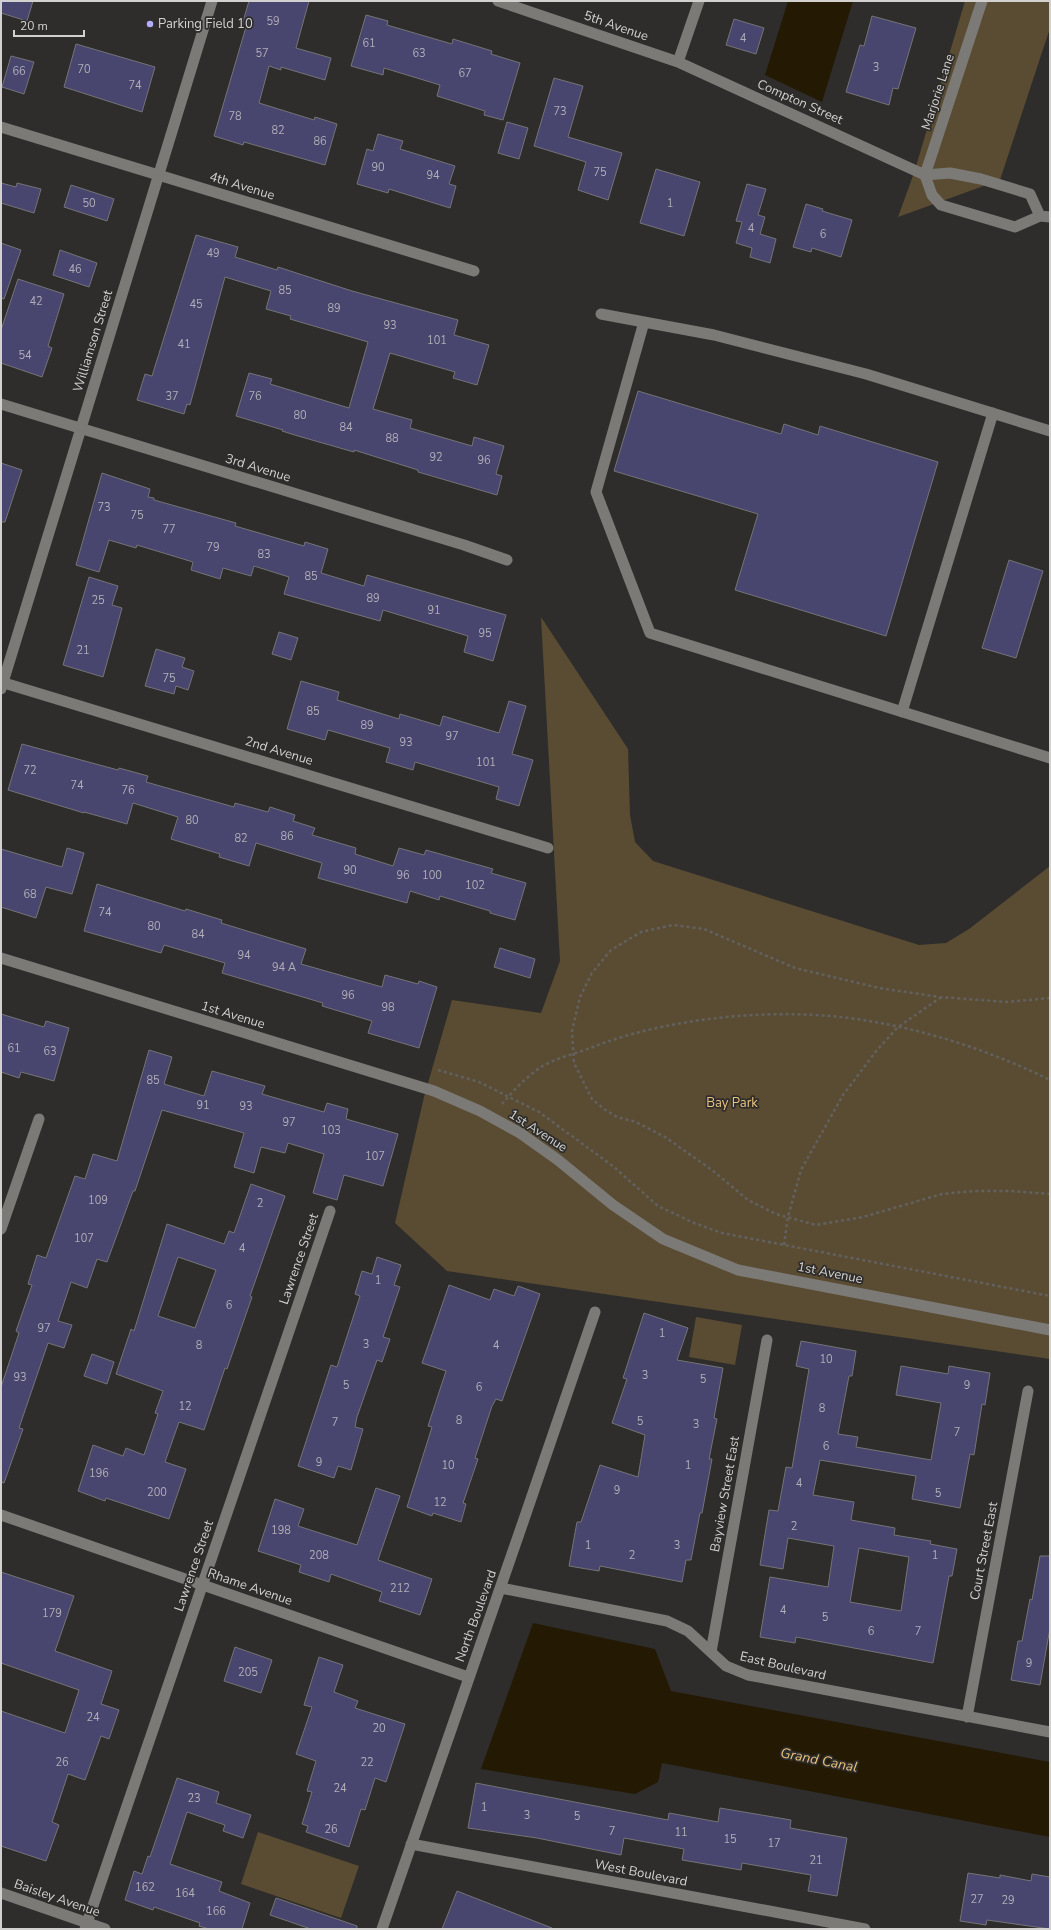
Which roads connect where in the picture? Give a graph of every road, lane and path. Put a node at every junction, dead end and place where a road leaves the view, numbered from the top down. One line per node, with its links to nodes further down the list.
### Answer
1 (212, 1): 8 (street, Williamson Street)
2 (498, 1): 5 (street, 5th Avenue)
3 (699, 1): 5 (street)
4 (982, 1): 7 (street, Marjorie Lane)
5 (678, 62): 7 (street, Compton Street)
6 (1, 127): 8 (street, 4th Avenue)
7 (925, 174): 9 (street); 9 (street)
8 (159, 175): 10 (street, 4th Avenue); 15 (street, Williamson Street)
9 (1045, 216)
10 (474, 271)
11 (601, 314): 12 (street)
12 (644, 322): 14 (street); 19 (street)
13 (1, 404): 15 (street, 3rd Avenue)
14 (993, 413): 16 (street); 19 (street)
15 (81, 429): 17 (street, 3rd Avenue); 18 (street, Williamson Street)
16 (1050, 431)
17 (507, 560)
18 (2, 684): 21 (street, 2nd Avenue)
19 (902, 712): 20 (street)
20 (1050, 758)
21 (548, 848)
22 (1, 958): 30 (street, 1st Avenue)
23 (940, 997): 24 (path); 25 (path); 26 (path)
24 (1050, 998)
25 (898, 1027): 26 (path); 28 (path); 34 (path)
26 (574, 1055): 29 (path); 34 (path)
27 (438, 1070): 29 (path)
28 (1050, 1080)
29 (509, 1096): 30 (path); 36 (path)
30 (491, 1117): 39 (street, 1st Avenue)
31 (39, 1119): 35 (street)
32 (1050, 1194): 34 (path)
33 (330, 1211): 43 (street, Lawrence Street)
34 (788, 1217): 36 (path)
35 (1, 1229)
36 (784, 1245): 37 (path)
37 (1050, 1296)
38 (595, 1312): 44 (street, North Boulevard)
39 (1050, 1330)
40 (767, 1340): 45 (street, Bayview Street East)
41 (1028, 1391): 47 (street, Court Street East)
42 (1, 1515): 43 (street, Rhame Avenue)
43 (202, 1585): 46 (street, Rhame Avenue); 51 (street, Lawrence Street)
44 (501, 1588): 45 (street, East Boulevard); 46 (street, North Boulevard)
45 (711, 1652): 47 (street, East Boulevard)
46 (468, 1677): 49 (street, North Boulevard)
47 (967, 1717): 48 (street, East Boulevard)
48 (1050, 1732)
49 (411, 1844): 53 (street, North Boulevard); 54 (street, West Boulevard)
50 (1, 1893): 51 (street, Baisley Avenue)
51 (86, 1926): 52 (street, Baisley Avenue)
52 (104, 1929)
53 (382, 1929)
54 (865, 1929)

